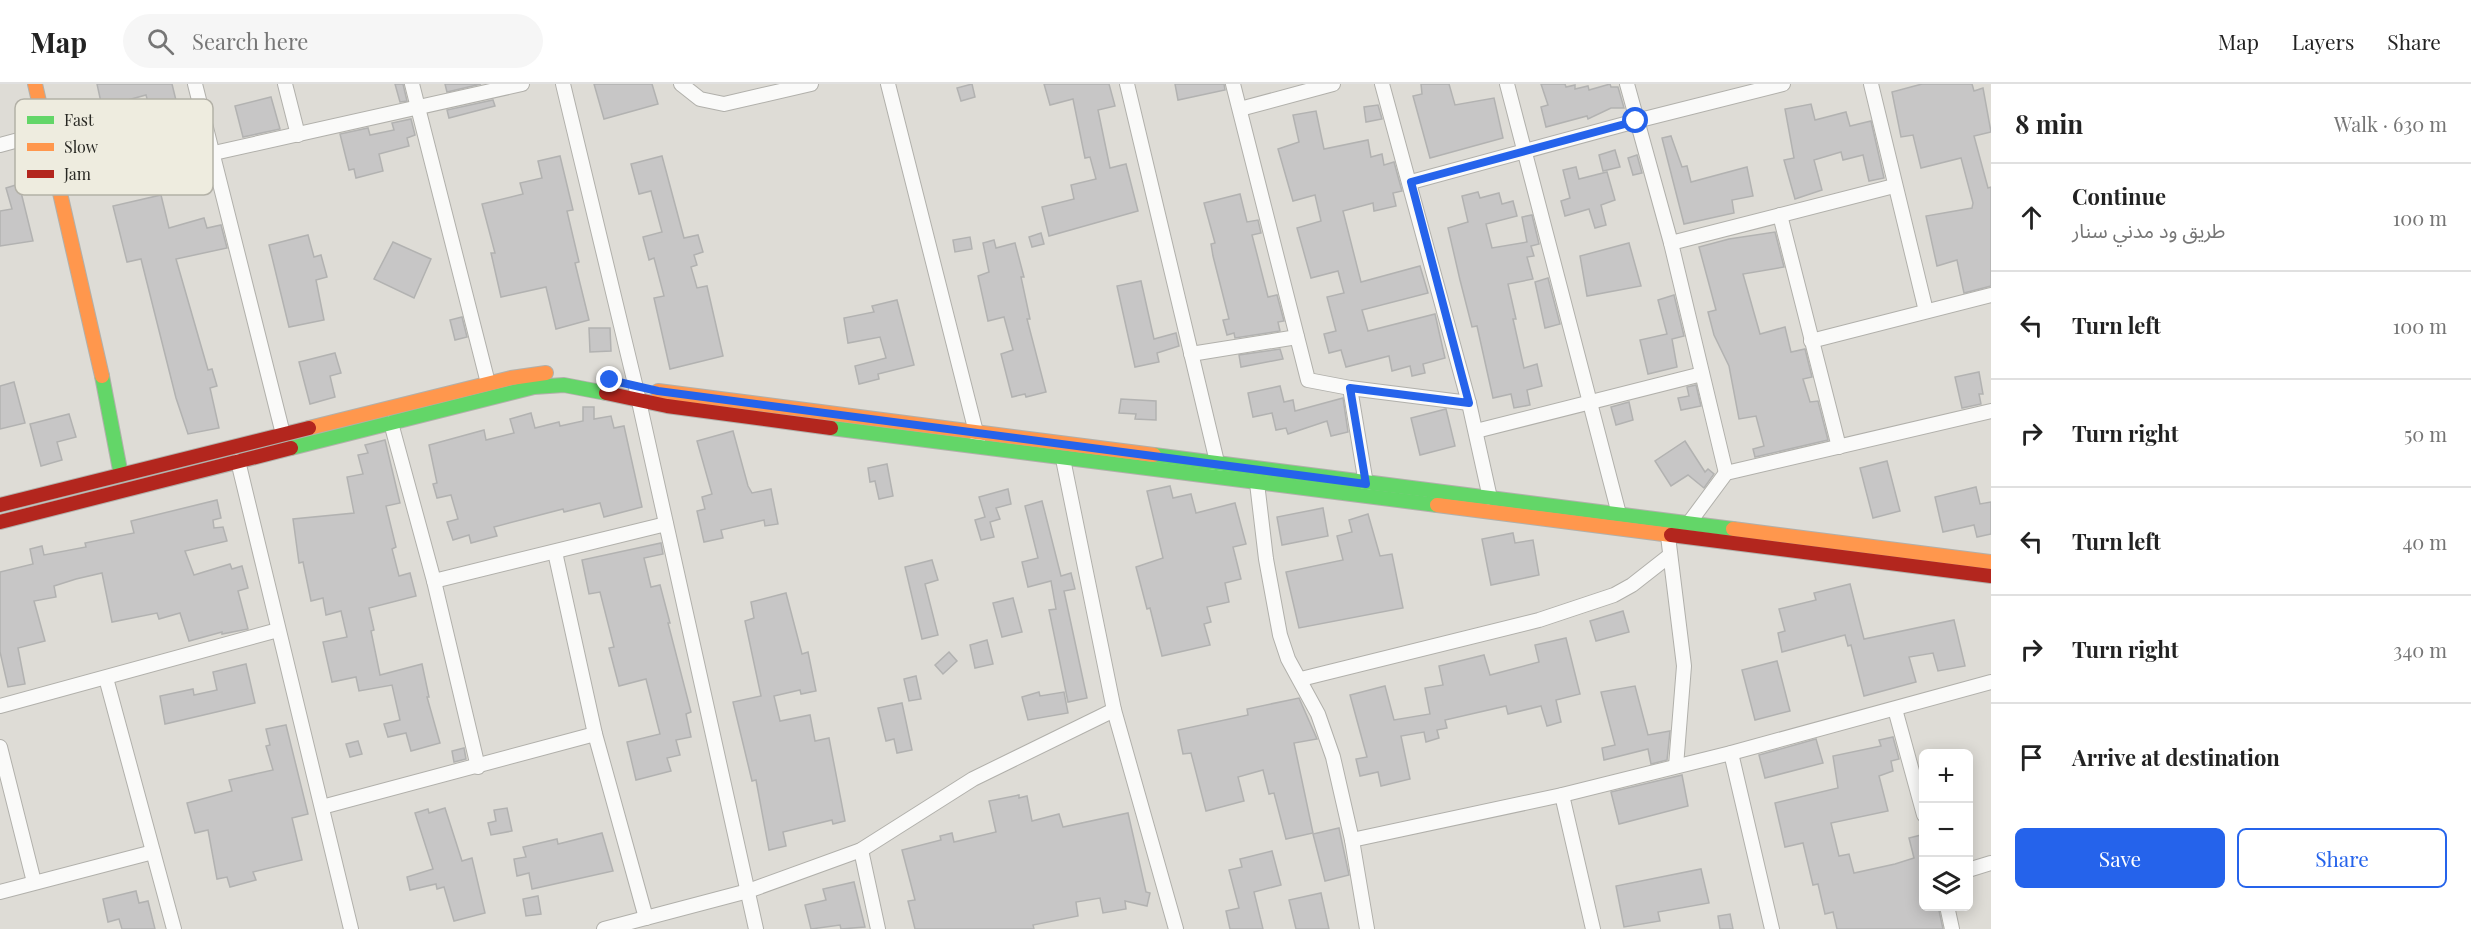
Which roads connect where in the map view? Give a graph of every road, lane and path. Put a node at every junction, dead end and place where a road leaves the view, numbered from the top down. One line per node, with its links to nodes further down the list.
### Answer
1 (35, 84): 20 (street)
2 (195, 84): 21 (street)
3 (285, 84): 25 (street)
4 (412, 84): 22 (street)
5 (522, 84): 22 (street)
6 (563, 84): 44 (street)
7 (681, 84): 18 (street)
8 (811, 84): 18 (street)
9 (888, 84): 50 (street)
10 (1127, 84): 40 (street)
11 (1233, 84): 23 (street)
12 (1332, 84): 23 (street)
13 (1382, 84): 31 (street)
14 (1507, 84): 29 (street)
15 (1627, 84): 24 (street)
16 (1783, 84): 19 (street)
17 (1871, 84): 32 (street)
18 (774, 88)
19 (1748, 88): 24 (street)
20 (39, 99)
21 (199, 99)
22 (418, 108): 25 (street); 42 (street)
23 (1240, 109): 38 (street)
24 (1636, 121): 29 (street); 35 (street)
25 (298, 135): 30 (street)
26 (15, 141): 27 (street)
27 (0, 145)
28 (213, 149): 30 (street)
29 (1524, 152): 31 (street); 46 (street)
30 (214, 153): 51 (street)
31 (1411, 182): 45 (street)
32 (1894, 186): 34 (street); 37 (street)
33 (62, 195): 58 (street)
34 (1780, 214): 35 (street); 39 (street)
35 (1671, 243): 41 (street)
36 (1991, 295): 37 (street)
37 (1926, 311): 39 (street)
38 (1297, 337): 40 (street); 43 (street)
39 (1811, 341): 52 (street)
40 (1191, 354): 56 (street)
41 (1702, 374): 46 (street); 57 (street)
42 (488, 383): 44 (street); 51 (street)
43 (1350, 388): 45 (street); 61 (street)
44 (637, 394): 48 (street); 50 (street); 53 (street); 67 (street)
45 (1469, 403): 49 (street)
46 (1589, 404): 49 (street); 64 (street)
47 (1991, 411): 52 (street)
48 (391, 423): 55 (street); 73 (street)
49 (1476, 431): 62 (street)
50 (978, 433): 53 (street); 56 (street)
51 (283, 434): 58 (street)
52 (1839, 447): 57 (street)
53 (979, 448): 54 (street)
54 (1063, 459): 59 (street); 80 (street)
55 (238, 461): 65 (street); 74 (street)
56 (1217, 462): 59 (street); 61 (street)
57 (1726, 473): 66 (street)
58 (121, 475): 63 (street)
59 (1216, 477): 60 (street)
60 (1257, 483): 68 (street); 76 (street)
61 (1366, 484): 62 (street)
62 (1490, 498): 64 (street)
63 (0, 505)
64 (1619, 514): 66 (street)
65 (0, 522)
66 (1689, 523): 71 (street)
67 (666, 524): 69 (street); 95 (street)
68 (1668, 536): 70 (street); 72 (street)
69 (555, 552): 73 (street); 81 (street)
70 (1669, 556): 76 (street); 84 (street)
71 (1991, 562)
72 (1991, 576)
73 (434, 581): 85 (street)
74 (278, 630): 75 (street); 88 (street)
75 (106, 678): 78 (street); 91 (street)
76 (1300, 679): 89 (street)
77 (1991, 682): 79 (street)
78 (0, 706)
79 (1895, 709): 83 (street); 87 (street)
80 (1114, 710): 90 (street); 104 (street)
81 (595, 734): 85 (street); 98 (street)
82 (0, 747): 94 (street)
83 (1731, 753): 84 (street); 107 (street)
84 (1676, 766): 86 (street)
85 (478, 767): 88 (street)
86 (1562, 795): 89 (street); 106 (street)
87 (1920, 803)
88 (322, 807): 100 (street)
89 (1352, 840): 105 (street)
90 (861, 850): 95 (street); 103 (street)
91 (153, 852): 94 (street); 99 (street)
92 (1991, 863): 93 (street)
93 (1973, 868)
94 (34, 882): 96 (street)
95 (748, 891): 98 (street); 102 (street)
96 (0, 892)
97 (1948, 911): 108 (street)
98 (646, 918): 101 (street)
99 (174, 929)
100 (351, 929)
101 (607, 929)
102 (756, 929)
103 (878, 929)
104 (1176, 929)
105 (1367, 929)
106 (1593, 929)
107 (1772, 929)
108 (1952, 929)

